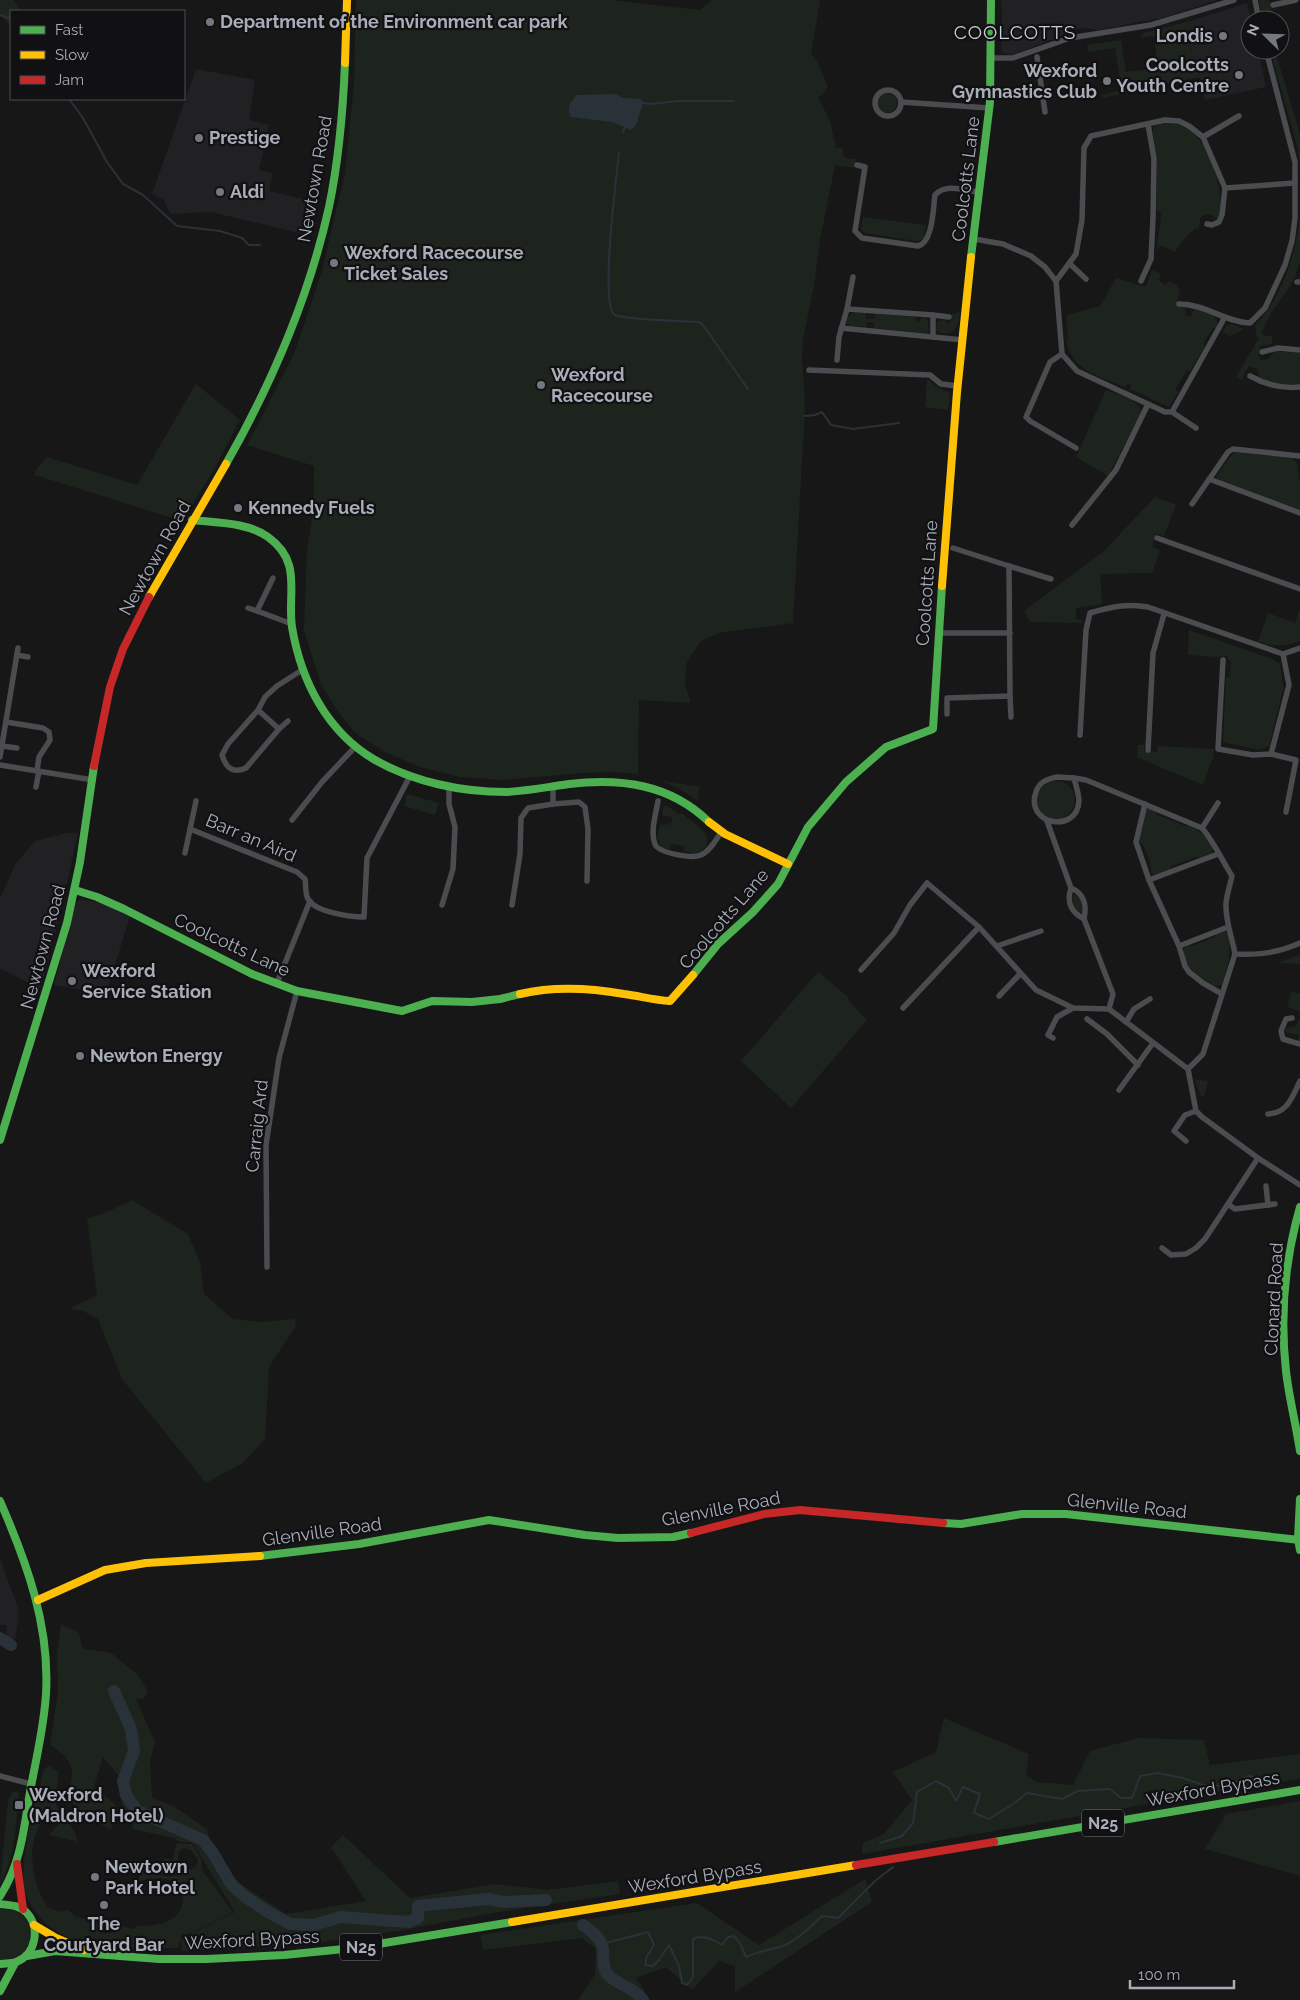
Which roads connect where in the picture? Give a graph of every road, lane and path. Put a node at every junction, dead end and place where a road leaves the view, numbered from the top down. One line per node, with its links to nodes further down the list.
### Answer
1 (347, 0): 52 (main road, Newtown Road)
2 (991, 0): 6 (main road, Coolcotts Lane)
3 (1234, 0): 6 (street)
4 (1296, 0): 5 (street)
5 (1273, 5)
6 (992, 58): 10 (main road, Coolcotts Lane)
7 (1037, 58): 9 (street)
8 (1268, 60): 18 (street)
9 (1042, 95): 10 (street); 13 (street)
10 (990, 96): 12 (main road, Coolcotts Lane)
11 (901, 102): 11 (street); 12 (street)
12 (989, 108): 20 (main road, Coolcotts Lane)
13 (1045, 112)
14 (1239, 116): 16 (street)
15 (1148, 124): 16 (street); 23 (street); 27 (street)
16 (1203, 137): 19 (street)
17 (857, 164): 20 (street)
18 (1295, 183): 19 (street); 32 (street)
19 (1225, 188): 21 (street)
20 (978, 192): 22 (main road, Coolcotts Lane)
21 (1207, 224)
22 (974, 239): 26 (street); 35 (main road, Coolcotts Lane)
23 (1070, 264): 25 (street); 26 (street)
24 (853, 277): 29 (street)
25 (1086, 279)
26 (1056, 281): 38 (street)
27 (1142, 281)
28 (1179, 304): 32 (street)
29 (847, 309): 30 (street); 33 (street)
30 (932, 315): 31 (street); 34 (street)
31 (949, 317)
32 (1225, 317): 45 (street)
33 (841, 328): 34 (street); 39 (street)
34 (933, 337): 35 (street)
35 (963, 340): 42 (main road, Coolcotts Lane)
36 (1300, 350): 37 (street)
37 (1262, 352)
38 (1062, 354): 44 (street); 47 (street)
39 (837, 360)
40 (809, 370): 42 (street)
41 (1250, 376): 43 (street)
42 (958, 386): 64 (main road, Coolcotts Lane)
43 (1300, 387)
44 (1148, 404): 45 (street); 53 (street)
45 (1172, 412): 46 (street)
46 (1196, 428)
47 (1076, 448)
48 (1300, 456): 49 (street)
49 (1209, 479): 50 (street); 51 (street)
50 (1192, 504)
51 (1300, 513)
52 (192, 520): 63 (main road); 91 (main road, Newtown Road)
53 (1072, 525)
54 (1157, 538): 59 (street)
55 (953, 548): 56 (street)
56 (1010, 566): 58 (street); 65 (street)
57 (273, 578): 61 (street)
58 (1052, 579)
59 (1300, 589)
60 (248, 608): 61 (street)
61 (257, 611): 63 (street)
62 (1164, 614): 68 (street); 80 (street); 84 (street)
63 (292, 624): 72 (main road)
64 (939, 633): 65 (street); 108 (main road, Coolcotts Lane)
65 (1010, 633): 73 (street)
66 (18, 648): 69 (street)
67 (1300, 648): 68 (street)
68 (1283, 654): 85 (street)
69 (17, 655): 70 (street); 78 (street)
70 (28, 657)
71 (1223, 660): 85 (street)
72 (302, 670): 74 (street); 82 (main road)
73 (1010, 696): 75 (street); 76 (street)
74 (258, 710): 79 (street); 79 (street)
75 (947, 714)
76 (1010, 717)
77 (288, 721): 79 (street)
78 (6, 722): 81 (street); 88 (street)
79 (279, 729)
80 (1080, 735)
81 (2, 746): 83 (street); 86 (street)
82 (356, 747): 89 (main road); 101 (street)
83 (17, 748)
84 (1148, 750)
85 (1271, 754): 100 (street)
86 (0, 757)
87 (0, 764): 88 (street)
88 (38, 771): 91 (street); 93 (street)
89 (410, 776): 94 (main road); 113 (street)
90 (1074, 778): 99 (street); 102 (street); 102 (street)
91 (93, 780): 112 (main road, Newtown Road)
92 (553, 785): 94 (main road); 98 (street); 105 (main road)
93 (36, 787)
94 (449, 787): 114 (street)
95 (196, 801): 104 (street, Barr an Aird)
96 (658, 801): 105 (street)
97 (1218, 803): 103 (street)
98 (553, 804): 110 (street); 115 (street)
99 (1145, 804): 103 (street); 109 (street)
100 (1286, 812)
101 (292, 820)
102 (1046, 821): 111 (street)
103 (1202, 828): 107 (street)
104 (190, 829): 106 (street, Barr an Aird); 113 (street, Barr an Aird)
105 (721, 832): 108 (main road)
106 (185, 853)
107 (1218, 854): 109 (street); 118 (street)
108 (788, 864): 127 (main road, Coolcotts Lane)
109 (1150, 880): 122 (street)
110 (587, 881)
111 (1071, 888): 116 (street); 116 (street)
112 (75, 890): 126 (main road, Coolcotts Lane); 146 (main road, Newtown Road)
113 (310, 901): 126 (street)
114 (442, 904)
115 (512, 906)
116 (1084, 919): 133 (street)
117 (979, 926): 121 (street); 124 (street); 131 (street)
118 (1228, 927): 122 (street); 123 (street)
119 (1041, 931): 121 (street)
120 (1300, 943): 123 (street)
121 (997, 946): 125 (street)
122 (1179, 946): 128 (street)
123 (1235, 954): 128 (street)
124 (861, 970)
125 (1020, 974): 129 (street); 132 (street)
126 (277, 984): 127 (main road, Coolcotts Lane)
127 (297, 991): 156 (street, Carraig Ard)
128 (1222, 994): 141 (street)
129 (999, 996)
130 (1150, 999): 136 (street)
131 (904, 1008)
132 (1073, 1008): 133 (street); 137 (street)
133 (1109, 1009): 136 (street)
134 (1292, 1018): 139 (street)
135 (1087, 1020): 140 (street)
136 (1126, 1022): 138 (street)
137 (1053, 1038)
138 (1154, 1043): 140 (street); 141 (street)
139 (1300, 1044)
140 (1138, 1065): 143 (street)
141 (1188, 1069): 144 (street)
142 (1300, 1081): 145 (street)
143 (1119, 1090)
144 (1196, 1111): 147 (street); 148 (street)
145 (1268, 1114)
146 (0, 1140)
147 (1186, 1141)
148 (1258, 1158): 149 (street); 151 (street)
149 (1300, 1185)
150 (1266, 1186): 153 (street)
151 (1228, 1204): 153 (street); 155 (street)
152 (1275, 1204): 153 (street)
153 (1268, 1205)
154 (1300, 1207): 157 (main road, Clonard Road)
155 (1162, 1248)
156 (267, 1267)
157 (1300, 1451)
158 (1300, 1499): 160 (main road)
159 (0, 1501): 162 (main road)
160 (1299, 1540): 161 (main road); 162 (main road, Glenville Road)
161 (1300, 1550)
162 (38, 1600): 164 (main road)
163 (0, 1776): 164 (street)
164 (31, 1784): 166 (main road)
165 (1300, 1790): 171 (main road, Wexford Bypass / N25)
166 (17, 1864): 167 (main road); 169 (main road)
167 (0, 1896)
168 (0, 1904): 169 (main road)
169 (23, 1909): 170 (main road, N25)
170 (34, 1925): 171 (main road, Wexford Bypass / N25); 172 (main road)
171 (92, 1954): 172 (main road, Wexford Bypass / N25)
172 (27, 1956): 173 (main road, N25)
173 (15, 1963): 174 (main road, N25); 175 (main road)
174 (0, 1964)
175 (0, 1991)

